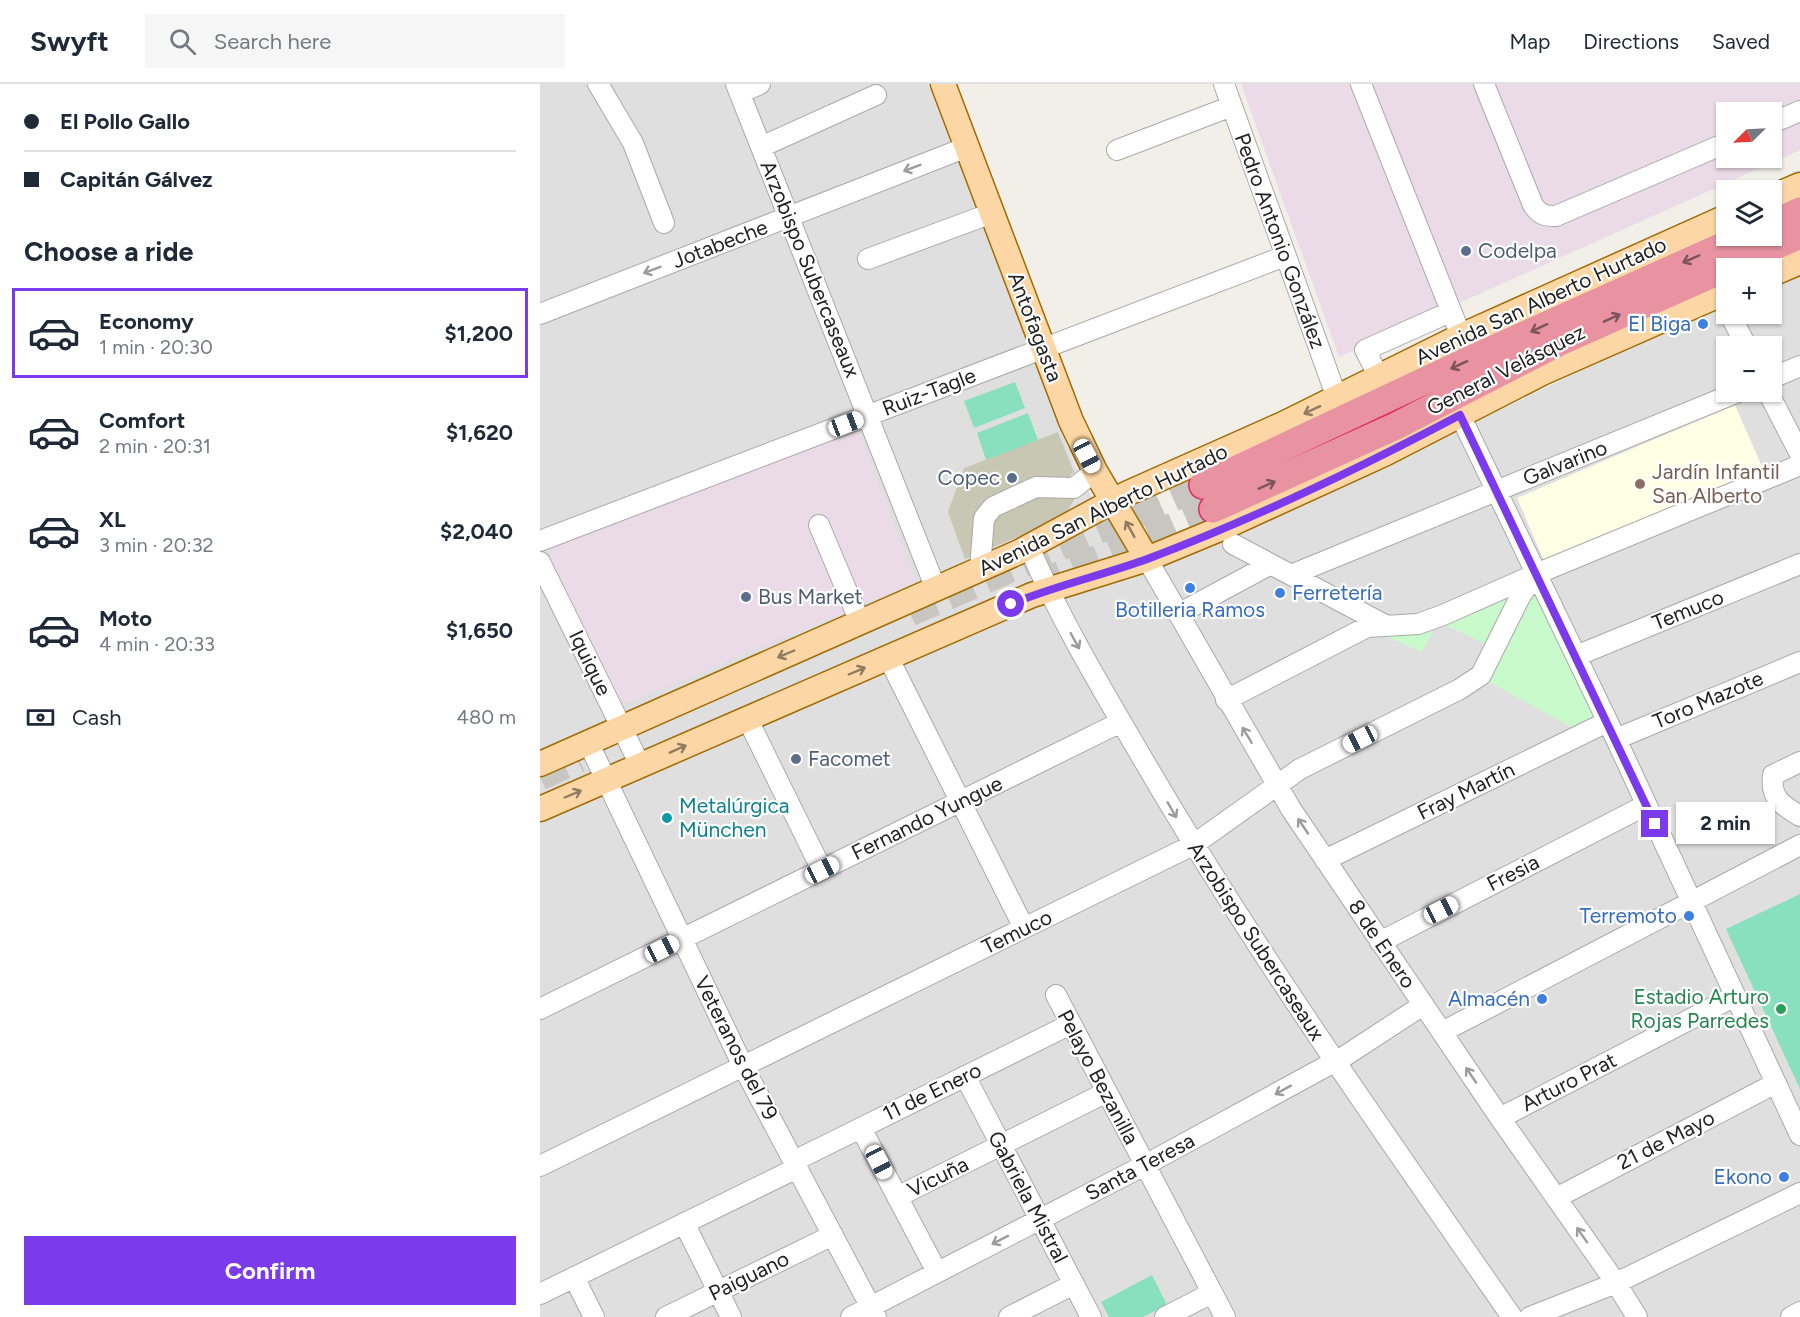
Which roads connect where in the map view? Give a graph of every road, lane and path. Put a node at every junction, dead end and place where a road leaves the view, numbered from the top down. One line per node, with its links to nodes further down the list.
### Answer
1 (597, 84): 22 (street)
2 (760, 84): 7 (street)
3 (943, 84): 13 (main road, Antofagasta)
4 (1224, 84): 9 (street, Pedro Antonio González)
5 (1361, 84): 30 (street)
6 (1484, 84): 14 (street)
7 (738, 89): 12 (street, Arzobispo Subercaseaux)
8 (876, 95): 12 (street)
9 (1232, 106): 15 (street); 26 (street, Pedro Antonio González)
10 (1800, 111): 11 (street)
11 (1782, 119)
12 (761, 147): 20 (street, Arzobispo Subercaseaux)
13 (967, 147): 19 (main road, Antofagasta); 20 (street, Jotabeche, one-way to 20)
14 (1716, 147)
15 (1117, 150)
16 (1800, 185): 17 (main road)
17 (1782, 193)
18 (1800, 211): 23 (highway, General Velásquez)
19 (992, 213): 28 (street); 33 (main road, Antofagasta)
20 (789, 216): 31 (street, Jotabeche, one-way to 31); 41 (street, Arzobispo Subercaseaux)
21 (1716, 221): 32 (main road, Avenida San Alberto Hurtado)
22 (664, 223)
23 (1793, 239): 27 (main road)
24 (1723, 246): 25 (highway, General Velásquez, one-way to 25)
25 (1777, 246)
26 (1285, 256): 33 (street, Ruiz-Tagle); 37 (street, Pedro Antonio González)
27 (1782, 258)
28 (868, 259)
29 (1716, 306): 40 (main road, Avenida San Alberto Hurtado)
30 (1450, 312): 32 (street); 36 (street)
31 (540, 314)
32 (1461, 336): 36 (main road, Avenida San Alberto Hurtado)
33 (1043, 348): 41 (street, Ruiz-Tagle); 44 (main road, Antofagasta)
34 (1800, 366): 35 (street)
35 (1782, 374)
36 (1379, 377): 37 (main road, Avenida San Alberto Hurtado)
37 (1337, 399): 46 (main road, Avenida San Alberto Hurtado, one-way to 46)
38 (1716, 401): 45 (street, Galvarino)
39 (1773, 402): 42 (street)
40 (1460, 415): 45 (street); 52 (main road, Avenida San Alberto Hurtado)
41 (868, 416): 49 (street, Ruiz-Tagle); 59 (street, Arzobispo Subercaseaux)
42 (1800, 454)
43 (1800, 465): 57 (street)
44 (1095, 471): 46 (main road, Antofagasta); 47 (main road); 56 (street)
45 (1497, 491): 57 (street); 58 (street, Galvarino)
46 (1114, 500): 47 (main road, Avenida San Alberto Hurtado); 52 (main road, Antofagasta, one-way to 46)
47 (1093, 512): 51 (main road, Avenida San Alberto Hurtado)
48 (819, 525): 63 (street)
49 (540, 541)
50 (1233, 544): 54 (street)
51 (1029, 547): 56 (main road, Avenida San Alberto Hurtado); 60 (street, Arzobispo Subercaseaux)
52 (1147, 559): 60 (main road, Avenida San Alberto Hurtado); 62 (street, 8 de Enero)
53 (540, 562): 61 (street, Iquique)
54 (1271, 564): 58 (street); 62 (street)
55 (1800, 564): 65 (street, Temuco)
56 (980, 569): 59 (main road, Avenida San Alberto Hurtado)
57 (1536, 574): 64 (street); 65 (street); 78 (street, Temuco)
58 (1291, 575): 64 (street)
59 (936, 589): 63 (main road, Avenida San Alberto Hurtado)
60 (1047, 589): 66 (main road, Avenida San Alberto Hurtado); 70 (street, Arzobispo Subercaseaux, one-way to 70)
61 (547, 594): 71 (street, Iquique)
62 (1178, 614): 68 (street, 8 de Enero)
63 (860, 622): 71 (main road, Avenida San Alberto Hurtado, one-way to 71)
64 (1385, 625): 68 (street)
65 (1576, 656): 72 (street)
66 (888, 657): 69 (main road, Avenida San Alberto Hurtado, one-way to 66); 79 (street)
67 (1800, 662): 72 (street, Toro Mazote)
68 (1226, 700): 78 (street, 8 de Enero, one-way to 68)
69 (747, 718): 76 (main road, Avenida San Alberto Hurtado, one-way to 69); 86 (street)
70 (1121, 722): 79 (street, Fernando Yungue); 83 (street, Arzobispo Subercaseaux, one-way to 83)
71 (621, 726): 73 (main road, Avenida San Alberto Hurtado); 76 (street, Iquique)
72 (1611, 730): 80 (street); 85 (street, Fray Martín)
73 (588, 742): 75 (main road, Avenida San Alberto Hurtado); 77 (street, Veteranos del 79)
74 (1800, 762): 82 (street)
75 (540, 764)
76 (640, 765): 77 (main road, Avenida San Alberto Hurtado)
77 (606, 780): 81 (main road, Avenida San Alberto Hurtado, one-way to 77); 89 (street, Veteranos del 79)
78 (1277, 785): 83 (street, Temuco); 85 (street, 8 de Enero, one-way to 78)
79 (961, 801): 86 (street, Fernando Yungue); 88 (street)
80 (1646, 805): 87 (street); 90 (street, Fresia)
81 (540, 808)
82 (1800, 816)
83 (1192, 844): 88 (street, Temuco); 97 (street, Arzobispo Subercaseaux)
84 (1800, 845): 87 (street)
85 (1325, 860): 90 (street, 8 de Enero)
86 (822, 870): 89 (street, Fernando Yungue)
87 (1691, 901): 92 (street); 96 (street)
88 (1024, 928): 98 (street, Temuco)
89 (682, 939): 93 (street, Fernando Yungue); 98 (street, Veteranos del 79)
90 (1380, 942): 94 (street, 8 de Enero)
91 (1056, 995): 95 (street, Pelayo Bezanilla)
92 (1735, 996): 100 (street); 102 (street, Arturo Prat)
93 (542, 1004)
94 (1423, 1005): 96 (street, 8 de Enero); 97 (street, Santa Teresa)
95 (1071, 1024): 99 (street, 11 de Enero); 101 (street, Pelayo Bezanilla)
96 (1442, 1032): 102 (street, 8 de Enero, one-way to 96)
97 (1335, 1062): 108 (street, Santa Teresa, one-way to 108); 132 (street, Arzobispo Subercaseaux)
98 (743, 1066): 106 (street, Veteranos del 79); 107 (street, Temuco)
99 (965, 1076): 103 (street, 11 de Enero); 105 (street, Gabriela Mistral)
100 (1776, 1083): 104 (street); 111 (street, 21 de Mayo)
101 (1107, 1092): 105 (street, Vicuña); 108 (street, Pelayo Bezanilla)
102 (1500, 1118): 111 (street, 8 de Enero)
103 (861, 1128): 106 (street, 11 de Enero); 110 (street)
104 (1800, 1135)
105 (1001, 1145): 110 (street, Vicuña); 112 (street, Gabriela Mistral)
106 (795, 1165): 113 (street, 11 de Enero); 114 (street, Veteranos del 79)
107 (540, 1166)
108 (1145, 1166): 112 (street, Santa Teresa); 120 (street, Pelayo Bezanilla)
109 (1800, 1193): 117 (street)
110 (897, 1197): 115 (street)
111 (1556, 1198): 117 (street, 8 de Enero, one-way to 111)
112 (1040, 1219): 115 (street, Santa Teresa, one-way to 115); 118 (street, Gabriela Mistral)
113 (684, 1223): 116 (street, 11 de Enero); 119 (street)
114 (833, 1235): 119 (street, Paiguano); 122 (street, Veteranos del 79)
115 (937, 1272): 122 (street, Santa Teresa)
116 (574, 1277): 121 (street, 11 de Enero); 124 (street)
117 (1616, 1283): 133 (street); 134 (street, 8 de Enero)
118 (1074, 1284): 128 (street); 129 (street, Gabriela Mistral)
119 (718, 1292): 125 (street, Paiguano); 126 (street)
120 (1212, 1293): 130 (street); 131 (street, Pelayo Bezanilla)
121 (540, 1294)
122 (873, 1312): 127 (street, Santa Teresa)
123 (1800, 1312): 135 (street)
124 (594, 1317)
125 (666, 1317)
126 (731, 1317)
127 (850, 1317)
128 (1009, 1317)
129 (1091, 1317)
130 (1165, 1317)
131 (1225, 1317)
132 (1512, 1317)
133 (1530, 1317)
134 (1637, 1317)
135 (1791, 1317)

